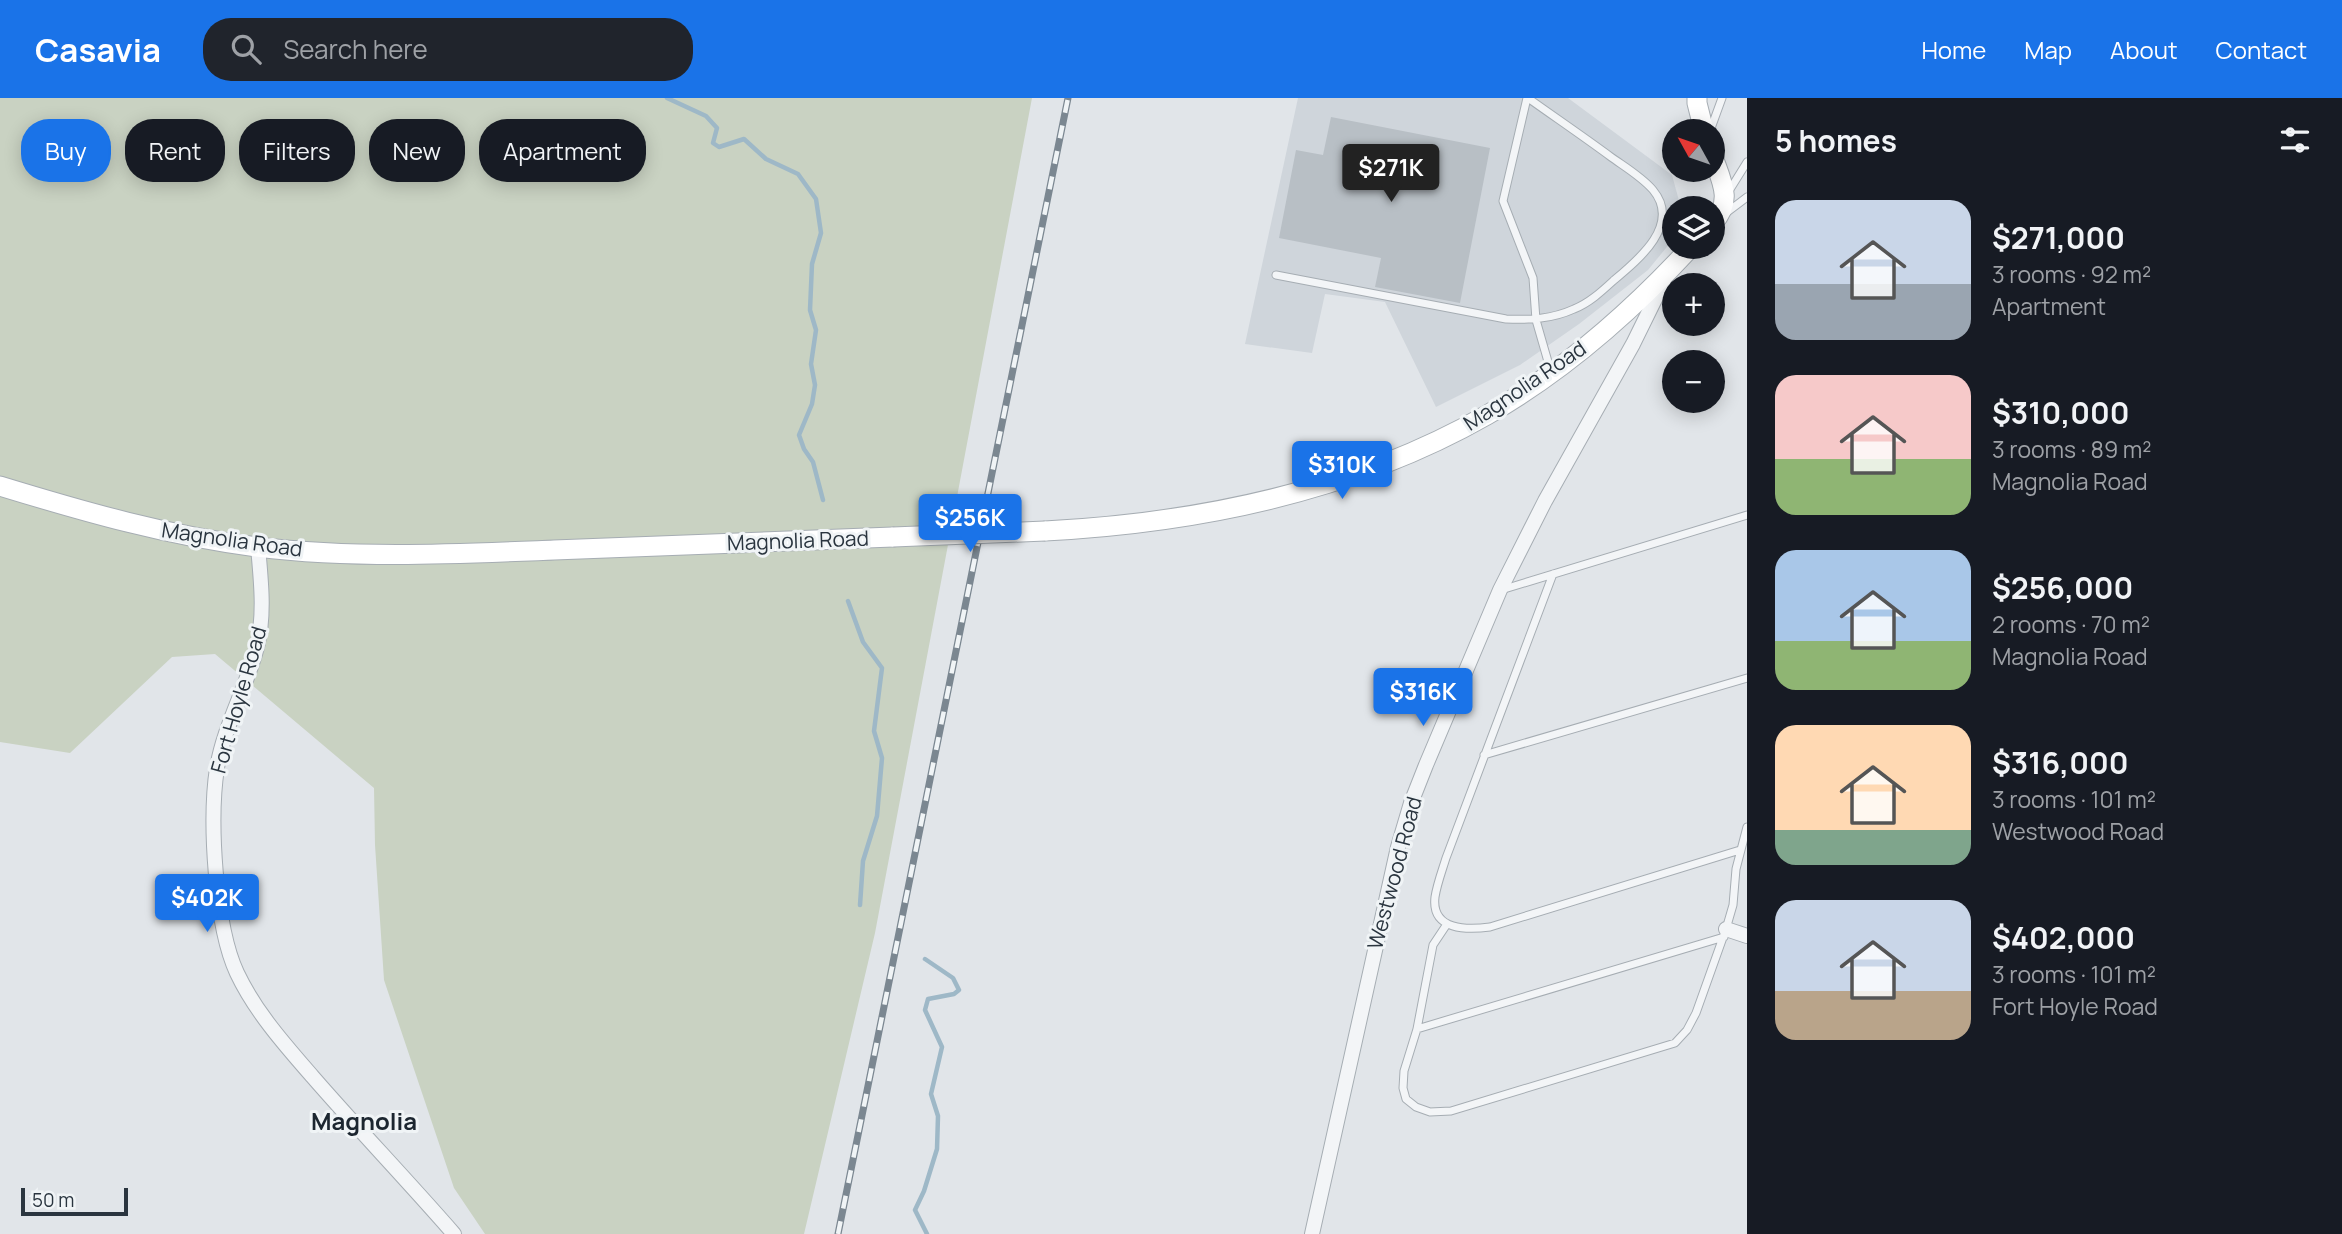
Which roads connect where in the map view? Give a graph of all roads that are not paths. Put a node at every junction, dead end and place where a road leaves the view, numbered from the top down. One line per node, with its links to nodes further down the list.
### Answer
1 (1528, 98): 13 (lane); 13 (lane)
2 (1698, 98): 4 (main road)
3 (1722, 98): 5 (lane)
4 (1700, 119)
5 (1714, 119)
6 (1747, 162): 8 (lane)
7 (1747, 197): 9 (lane)
8 (1725, 199)
9 (1725, 214)
10 (1680, 259): 11 (main road, Magnolia Road)
11 (1670, 270): 14 (main road, Magnolia Road); 19 (street, Westwood Road)
12 (1276, 275): 13 (lane)
13 (1536, 320): 14 (lane)
14 (1552, 373): 17 (main road, Magnolia Road, bridge)
15 (0, 486): 17 (main road, Magnolia Road)
16 (1747, 515): 18 (lane)
17 (258, 547): 28 (street, Fort Hoyle Road)
18 (1553, 574): 19 (lane); 21 (lane)
19 (1500, 590): 29 (street, Westwood Road)
20 (1747, 678): 21 (lane)
21 (1484, 755): 24 (lane)
22 (1747, 827): 23 (lane)
23 (1740, 850): 24 (lane); 25 (lane)
24 (1447, 924): 27 (lane)
25 (1725, 933): 26 (street); 27 (lane); 27 (lane)
26 (1747, 936)
27 (1417, 1029)
28 (454, 1234)
29 (1312, 1234)

